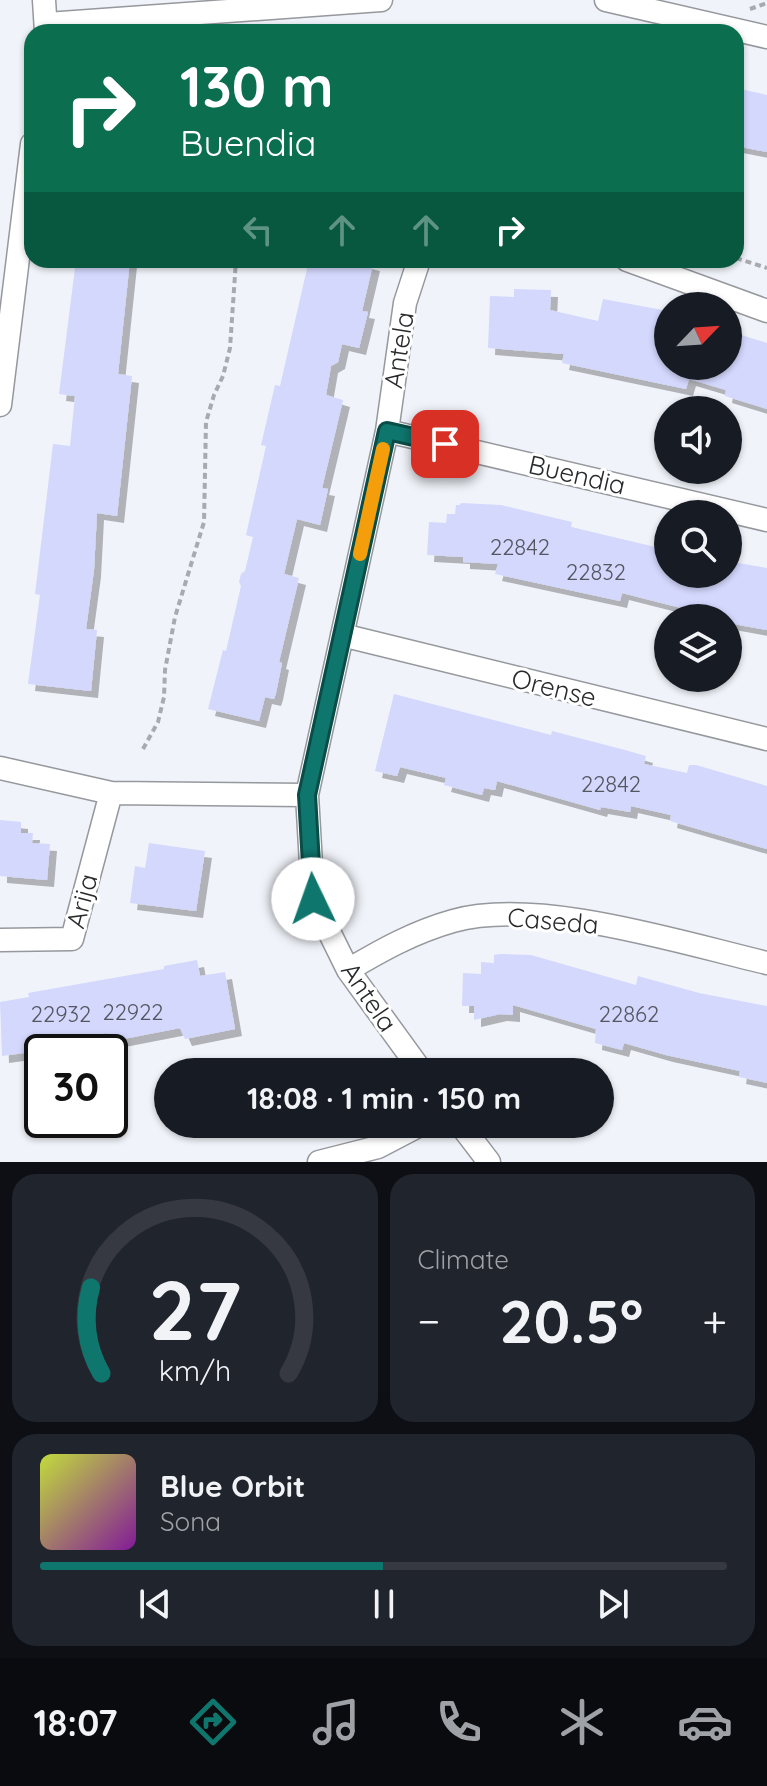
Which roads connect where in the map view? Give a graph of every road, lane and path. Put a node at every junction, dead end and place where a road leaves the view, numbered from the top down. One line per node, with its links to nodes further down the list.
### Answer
1 (44, 0): 4 (street)
2 (381, 0): 5 (street)
3 (606, 0): 6 (street)
4 (46, 24)
5 (94, 24)
6 (710, 24)
7 (744, 32): 8 (street)
8 (767, 37)
9 (24, 209): 16 (street)
10 (744, 261): 14 (path)
11 (235, 268): 21 (path)
12 (416, 268): 17 (street, Antela)
13 (649, 268): 15 (street)
14 (767, 268)
15 (767, 311)
16 (0, 405)
17 (387, 431): 18 (street, Buendia); 19 (street, Antela)
18 (767, 520)
19 (342, 635): 20 (street, Orense); 24 (street, Antela)
20 (767, 739)
21 (143, 749)
22 (0, 768): 23 (street)
23 (111, 793): 24 (street); 25 (street, Arija)
24 (307, 795): 27 (street, Antela)
25 (0, 940)
26 (767, 963): 27 (street, Caseda)
27 (348, 970): 28 (street, Antela)
28 (412, 1058)
29 (395, 1138): 31 (street)
30 (471, 1138): 32 (street)
31 (319, 1162)
32 (489, 1162)

